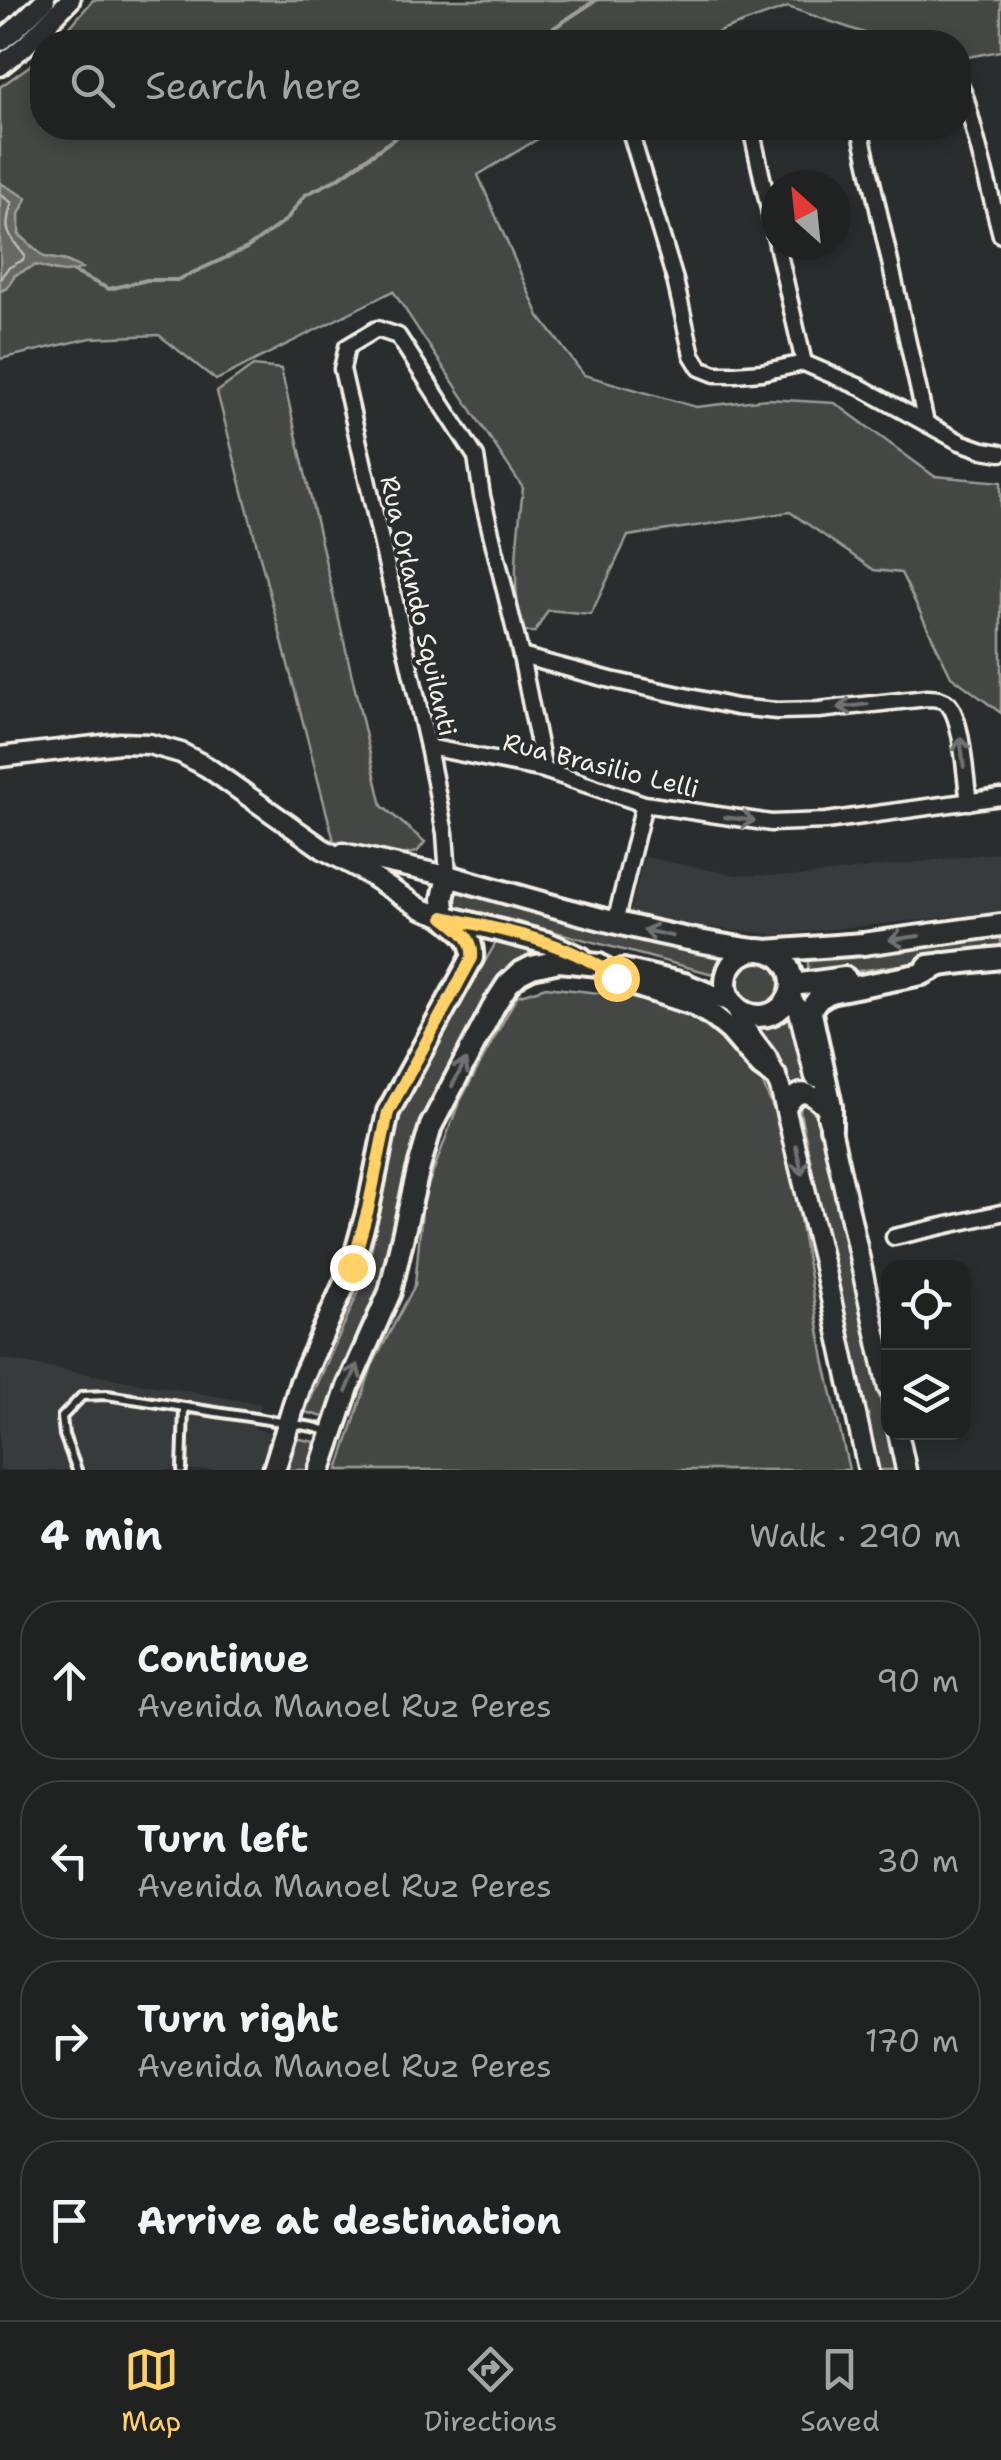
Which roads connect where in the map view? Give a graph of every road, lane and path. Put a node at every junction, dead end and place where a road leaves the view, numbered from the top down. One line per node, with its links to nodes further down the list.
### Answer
1 (45, 0): 3 (main road)
2 (70, 0): 3 (main road)
3 (35, 24): 4 (main road)
4 (13, 39): 5 (main road)
5 (0, 66)
6 (971, 123): 11 (street)
7 (633, 140): 13 (street)
8 (754, 140): 10 (street)
9 (863, 140): 14 (street)
10 (761, 172)
11 (1001, 235)
12 (781, 260): 13 (street)
13 (804, 364): 14 (street)
14 (926, 424): 15 (street)
15 (1001, 453)
16 (520, 656): 17 (street, Rua Orlando Squilanti); 19 (street); 21 (street, one-way to 16)
17 (428, 747): 19 (street, Rua Brasilio Lelli); 24 (street, Rua Orlando Squilanti)
18 (0, 757): 23 (main road)
19 (544, 770): 22 (street, Rua Brasilio Lelli)
20 (1001, 796): 21 (street, Rua Brasilio Lelli)
21 (968, 802): 22 (street, Rua Brasilio Lelli, one-way to 21)
22 (644, 804): 26 (street)
23 (324, 849): 24 (main road); 25 (main road)
24 (448, 876): 25 (main road); 26 (main road)
25 (444, 917): 31 (main road); 42 (main road)
26 (615, 923): 28 (main road, one-way to 26)
27 (1001, 925): 28 (main road, one-way to 28)
28 (761, 950): 32 (main road); 33 (main road)
29 (1001, 958): 30 (main road)
30 (942, 964): 32 (main road); 37 (main road)
31 (600, 966): 33 (main road); 34 (main road); 43 (main road, one-way to 31)
32 (791, 990): 33 (main road); 35 (main road)
33 (734, 1004): 34 (main road)
34 (775, 1076): 36 (main road)
35 (822, 1104): 36 (main road); 37 (main road)
36 (786, 1108): 49 (main road, one-way to 49)
37 (831, 1128): 40 (main road)
38 (1001, 1214): 39 (street)
39 (894, 1237)
40 (881, 1356)
41 (184, 1408): 42 (lane); 45 (lane); 46 (lane)
42 (287, 1424): 43 (lane); 47 (main road)
43 (332, 1432): 48 (main road)
44 (900, 1440): 50 (main road)
45 (78, 1470)
46 (182, 1470)
47 (274, 1470)
48 (320, 1470)
49 (868, 1470)
50 (906, 1470)

